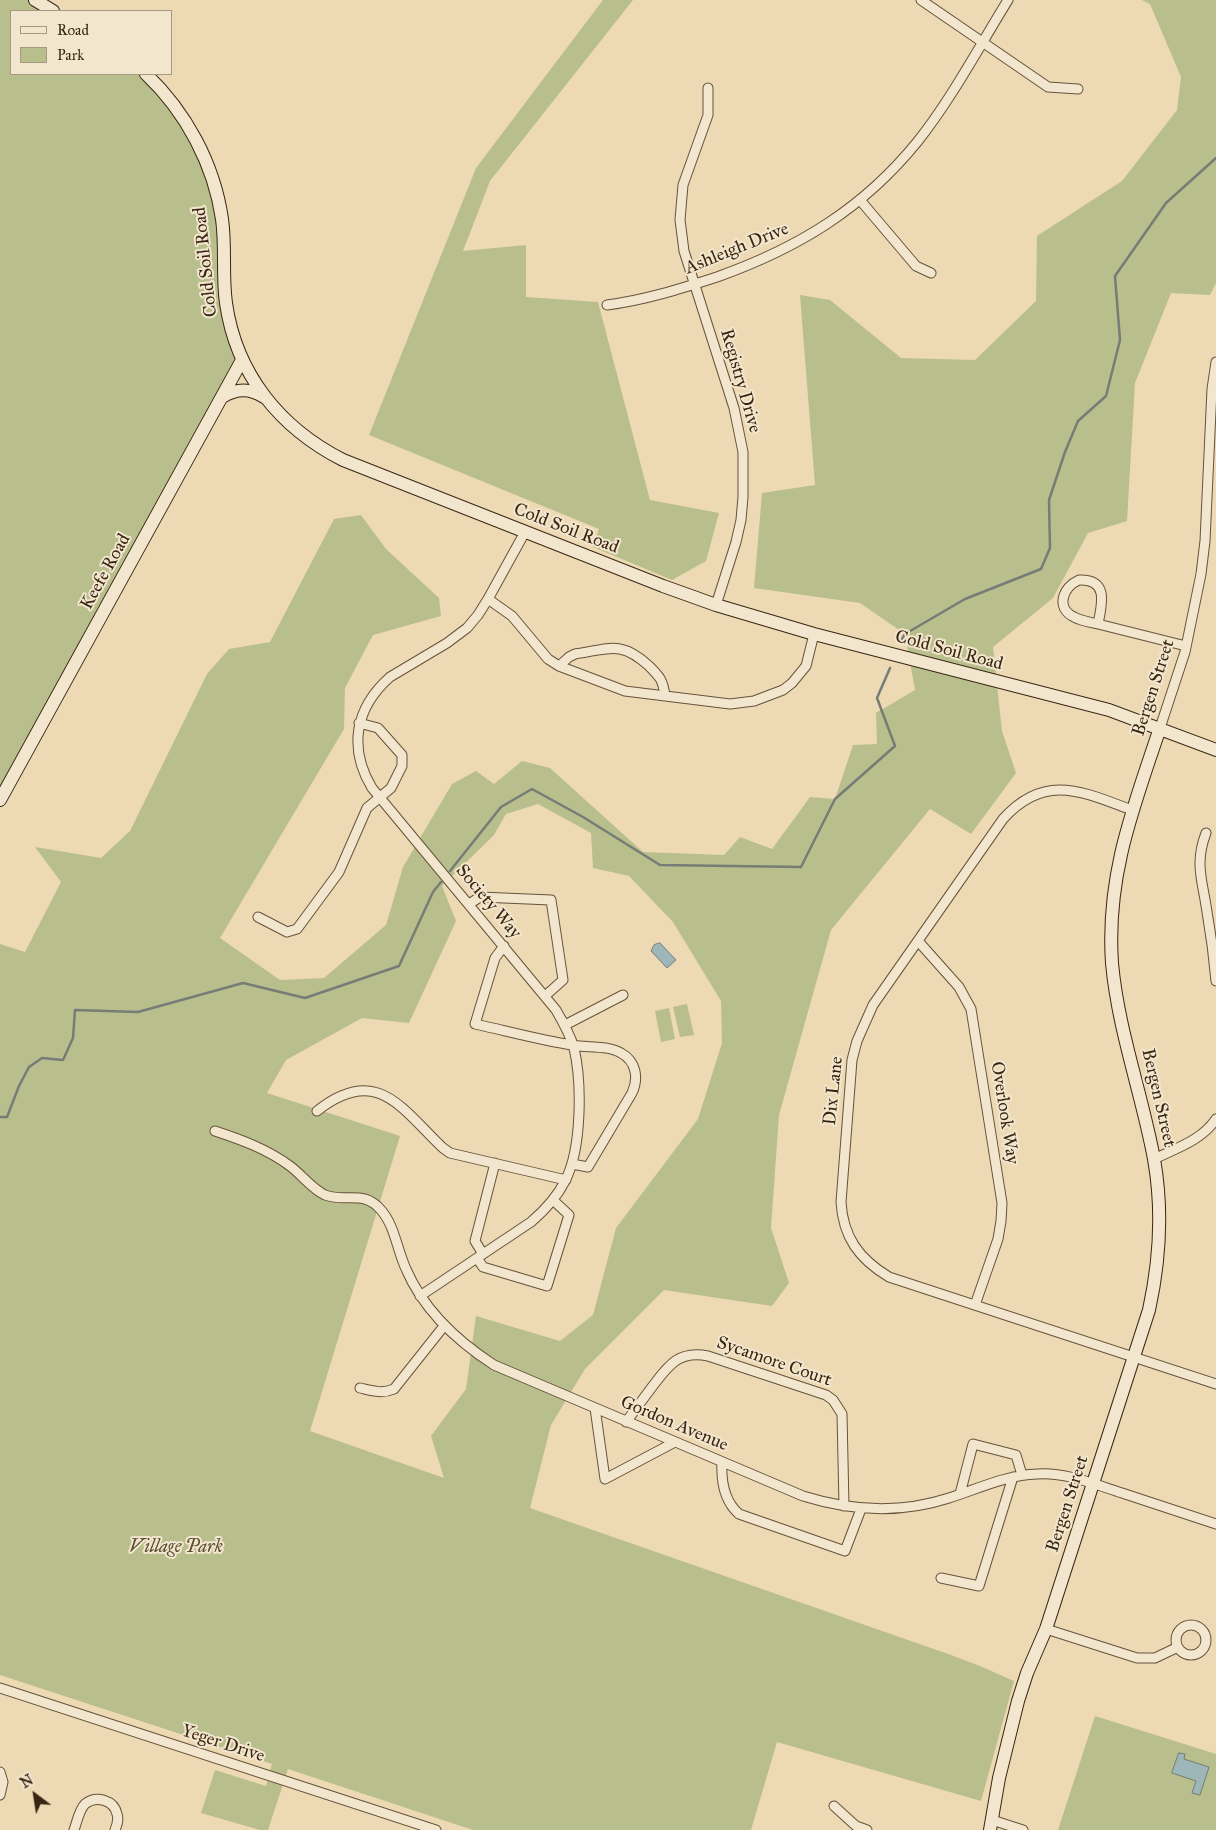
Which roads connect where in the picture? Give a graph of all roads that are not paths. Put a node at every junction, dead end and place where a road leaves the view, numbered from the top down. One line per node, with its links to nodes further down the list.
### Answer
1 (35, 0): 4 (street)
2 (921, 0): 5 (street)
3 (1008, 0): 5 (street, Ashleigh Drive)
4 (51, 10)
5 (982, 42): 8 (street); 9 (street, Ashleigh Drive)
6 (147, 75): 13 (street, Cold Soil Road)
7 (708, 88): 11 (street, Registry Drive)
8 (1078, 89)
9 (860, 200): 10 (street); 11 (street, Ashleigh Drive)
10 (930, 273)
11 (694, 285): 12 (street, Ashleigh Drive); 19 (street, Registry Drive)
12 (607, 305)
13 (242, 360): 15 (street, Keefe Road); 16 (street, Cold Soil Road)
14 (1215, 368): 22 (street, Bergen Street)
15 (222, 397): 16 (street); 29 (street, Keefe Road)
16 (266, 399): 17 (street, Cold Soil Road)
17 (525, 532): 18 (street, Society Way); 19 (street, Cold Soil Road)
18 (488, 599): 23 (street); 25 (street, Society Way)
19 (716, 605): 21 (street, Cold Soil Road)
20 (1098, 624): 20 (street); 22 (street)
21 (814, 634): 24 (street); 26 (street, Cold Soil Road)
22 (1186, 646): 26 (street, Bergen Street)
23 (559, 666): 24 (street); 24 (street)
24 (666, 696)
25 (359, 723): 28 (street, Society Way); 28 (street)
26 (1160, 728): 27 (street, Cold Soil Road); 30 (street, Bergen Street)
27 (1216, 750)
28 (379, 798): 32 (street, Society Way); 33 (street)
29 (0, 800)
30 (1132, 810): 34 (street, Dix Lane); 44 (street, Bergen Street)
31 (1206, 834): 36 (street)
32 (468, 904): 35 (street, Society Way); 38 (street)
33 (258, 917)
34 (918, 941): 51 (street, Overlook Way); 51 (street, Dix Lane)
35 (504, 946): 38 (street, Society Way); 40 (street)
36 (1216, 981)
37 (623, 995): 39 (street)
38 (545, 996): 39 (street, Society Way)
39 (565, 1025): 40 (street, Society Way)
40 (573, 1046): 46 (street, Society Way); 46 (street)
41 (317, 1111): 45 (street)
42 (1216, 1119): 44 (street)
43 (215, 1131): 50 (street, Gordon Avenue)
44 (1154, 1159): 53 (street, Bergen Street)
45 (495, 1163): 47 (street); 49 (street)
46 (572, 1164): 47 (street, Society Way)
47 (566, 1180): 48 (street, Society Way)
48 (553, 1200): 49 (street, Society Way); 49 (street)
49 (480, 1256): 50 (street, Society Way)
50 (420, 1296): 52 (street, Gordon Avenue)
51 (975, 1305): 53 (street, Dix Lane)
52 (444, 1326): 55 (street); 56 (street, Gordon Avenue)
53 (1134, 1357): 54 (street, Dix Lane); 61 (street, Bergen Street)
54 (1216, 1384)
55 (360, 1388)
56 (595, 1408): 57 (street, Gordon Avenue); 58 (street)
57 (626, 1422): 58 (street, Gordon Avenue); 63 (street, Sycamore Court)
58 (675, 1442): 59 (street, Gordon Avenue)
59 (722, 1462): 63 (street, Gordon Avenue); 64 (street)
60 (1018, 1476): 61 (street, Gordon Avenue); 62 (street, Gordon Avenue); 62 (street); 66 (street)
61 (1093, 1484): 65 (street, Gordon Avenue); 67 (street, Bergen Street)
62 (960, 1494): 64 (street, Gordon Avenue)
63 (844, 1506): 64 (street, Gordon Avenue)
64 (862, 1509)
65 (1216, 1524)
66 (941, 1578)
67 (1046, 1630): 68 (street); 73 (street, Bergen Street)
68 (1178, 1647)
69 (0, 1688): 74 (street, Yeger Drive)
70 (0, 1772): 71 (street)
71 (0, 1795)
72 (834, 1806): 78 (street)
73 (991, 1825): 79 (street)
74 (419, 1827): 77 (street, Yeger Drive)
75 (74, 1830): 76 (street)
76 (115, 1830)
77 (436, 1830)
78 (866, 1830)
79 (1023, 1830)

